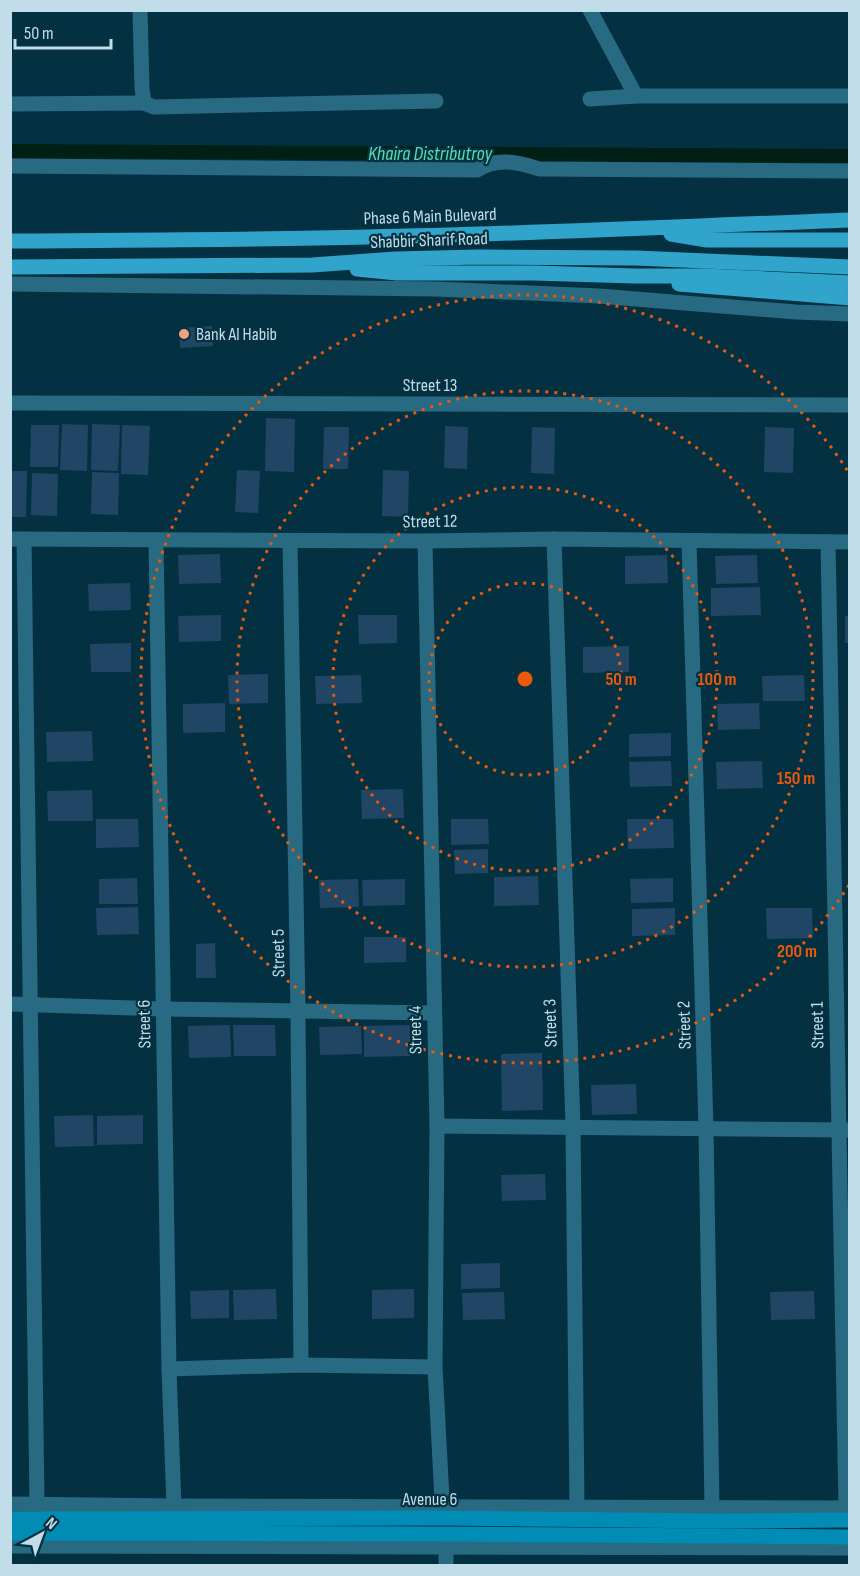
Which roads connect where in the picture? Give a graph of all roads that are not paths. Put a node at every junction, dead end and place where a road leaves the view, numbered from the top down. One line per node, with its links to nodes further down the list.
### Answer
1 (140, 10): 7 (street)
2 (590, 10): 3 (street)
3 (636, 96): 4 (street); 5 (street)
4 (849, 96)
5 (590, 99)
6 (436, 101): 7 (street)
7 (144, 103): 8 (street)
8 (10, 104)
9 (10, 166): 10 (street)
10 (849, 171)
11 (849, 220): 12 (main road, Phase 6 Main Bulevard)
12 (639, 229): 13 (main road); 14 (main road, Phase 6 Main Bulevard)
13 (849, 240)
14 (10, 241)
15 (312, 265): 16 (main road, Shabbir Sharif Road); 17 (main road, Shabbir Sharif Road); 18 (main road)
16 (10, 267)
17 (849, 267)
18 (635, 276): 19 (main road); 21 (main road)
19 (849, 283)
20 (10, 284): 22 (street)
21 (849, 298)
22 (849, 314)
23 (10, 403): 24 (street, Street 13)
24 (849, 405)
25 (17, 539): 27 (street, Street 12); 34 (street)
26 (554, 539): 29 (street, Street 12); 30 (street, Street 12); 39 (street, Street 3)
27 (156, 540): 28 (street, Street 12); 35 (street, Street 6)
28 (290, 541): 29 (street, Street 12); 36 (street, Street 5)
29 (425, 541): 37 (street, Street 4)
30 (689, 541): 31 (street, Street 12); 40 (street, Street 2)
31 (828, 542): 32 (street, Street 12); 41 (street, Street 1)
32 (849, 542)
33 (10, 1004): 34 (street)
34 (30, 1004): 35 (street); 46 (street)
35 (163, 1010): 36 (street); 44 (street, Street 6)
36 (298, 1011): 37 (street); 42 (street, Street 5)
37 (434, 1013): 38 (street, Street 4)
38 (437, 1126): 39 (street); 43 (street, Street 4)
39 (573, 1128): 40 (street); 48 (street, Street 3)
40 (706, 1128): 41 (street); 49 (street, Street 2)
41 (844, 1129): 50 (street, Street 1)
42 (301, 1365): 43 (street); 44 (street)
43 (435, 1367): 52 (street, Street 4)
44 (169, 1369): 47 (street, Street 6)
45 (10, 1504): 46 (street)
46 (38, 1504): 47 (street)
47 (174, 1506): 52 (street)
48 (577, 1507): 49 (street); 52 (street)
49 (712, 1508): 50 (street)
50 (848, 1512): 52 (main road, Avenue 6)
51 (10, 1519): 52 (main road, Avenue 6)
52 (444, 1526): 53 (main road, Avenue 6); 54 (main road, Avenue 6); 55 (street); 56 (street); 57 (street, Street 4)
53 (10, 1533)
54 (849, 1537)
55 (10, 1546)
56 (849, 1548)
57 (446, 1566)

